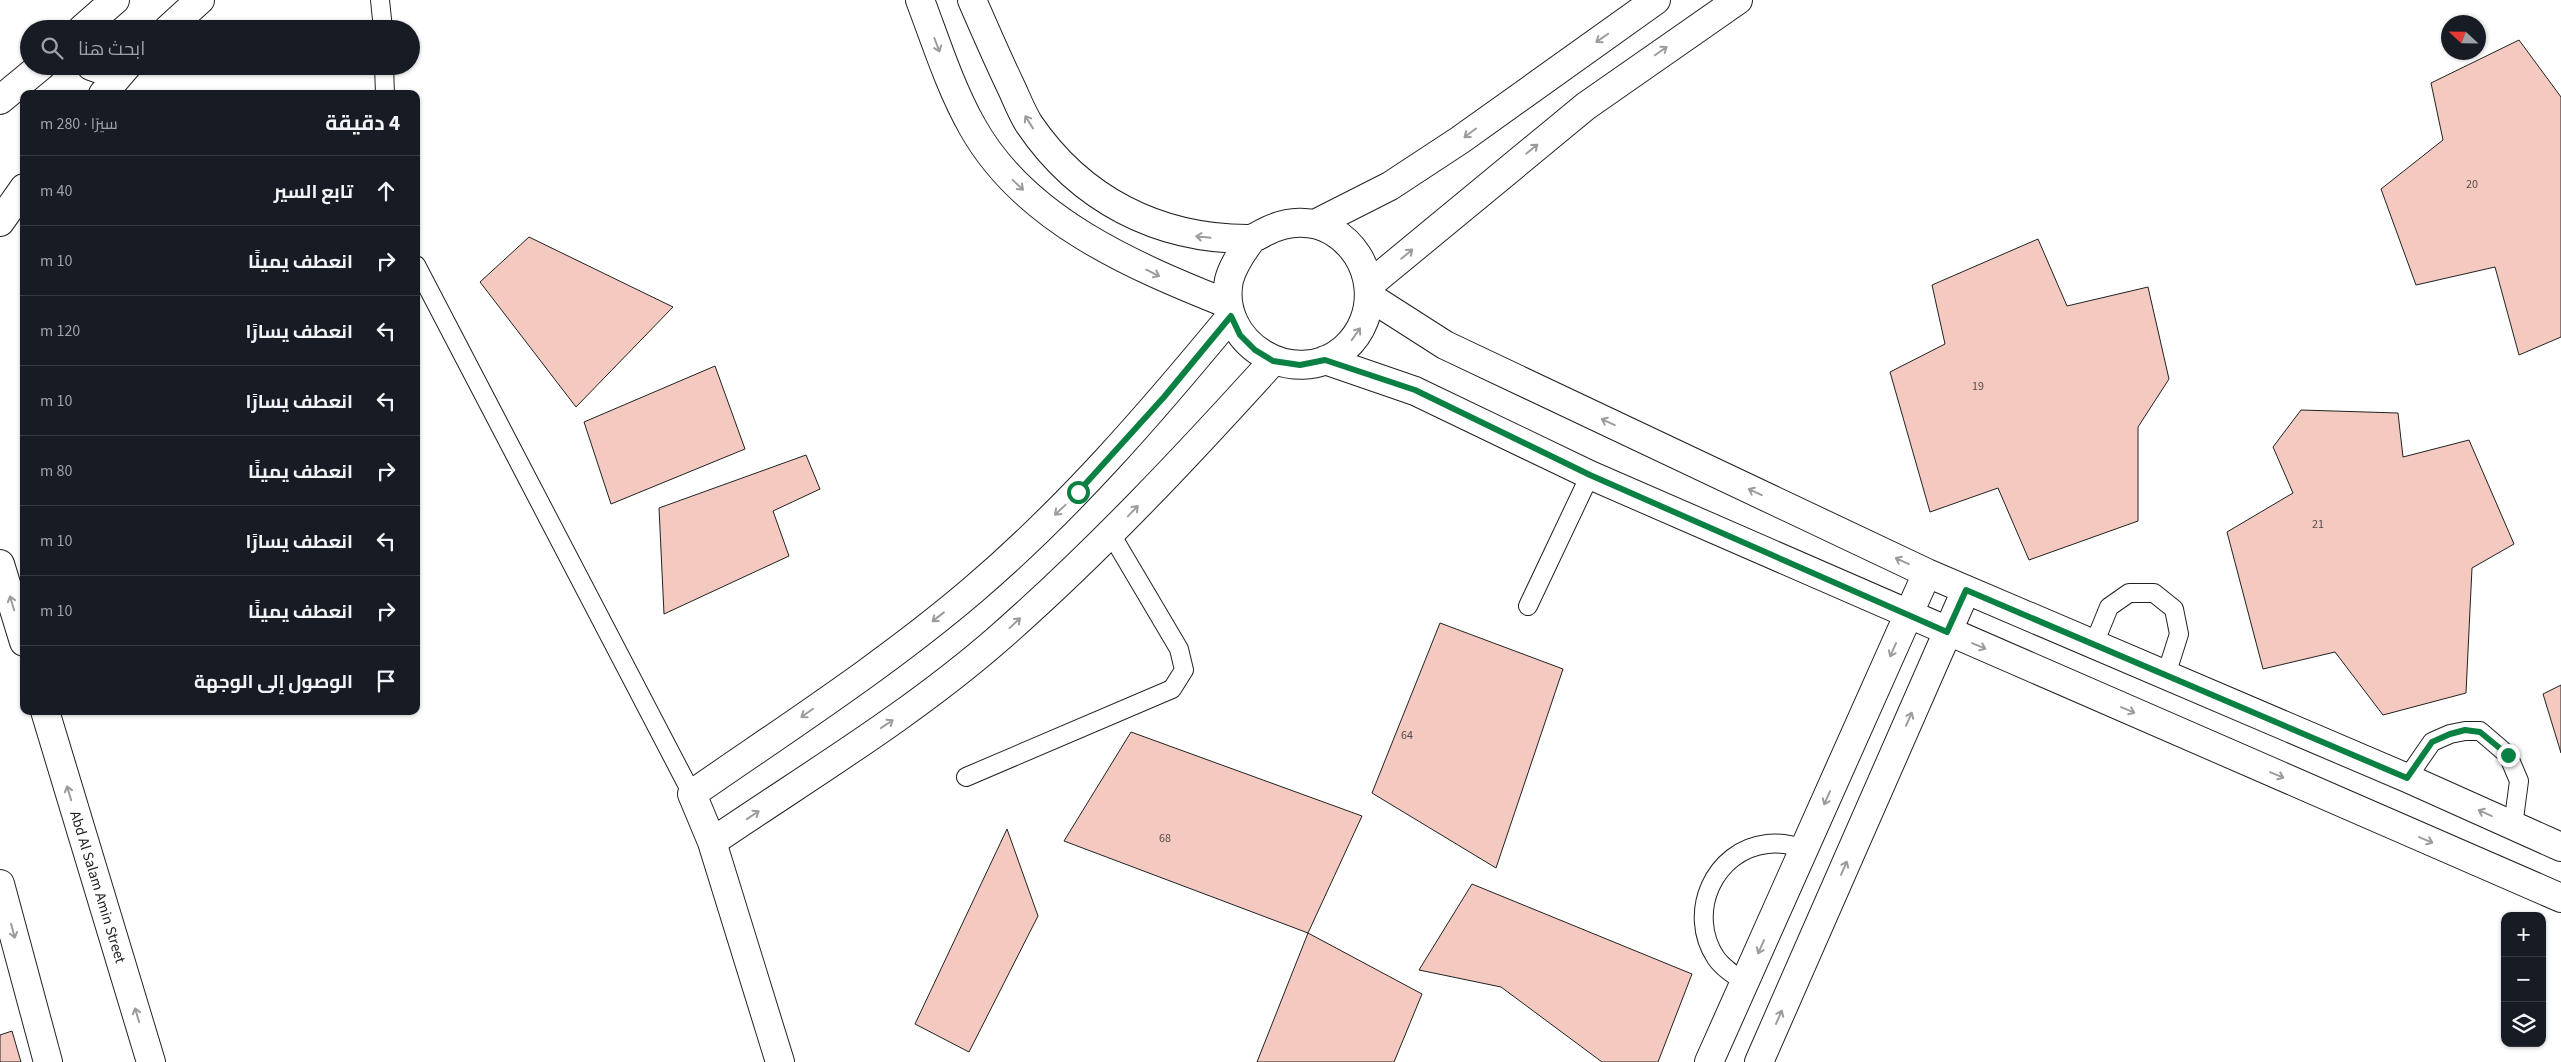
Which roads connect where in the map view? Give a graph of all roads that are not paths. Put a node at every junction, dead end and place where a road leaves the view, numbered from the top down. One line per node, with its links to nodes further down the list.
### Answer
1 (115, 0): 9 (street)
2 (200, 0): 10 (street)
3 (380, 0): 11 (lane)
4 (920, 0): 24 (street, one-way to 24)
5 (972, 0): 21 (street, one-way to 5)
6 (1656, 0): 8 (street)
7 (1738, 0): 23 (street, one-way to 7)
8 (1630, 8): 20 (street, one-way to 20)
9 (93, 20)
10 (178, 20)
11 (382, 20)
12 (30, 75): 17 (street)
13 (119, 75): 15 (street)
14 (384, 75): 16 (lane)
15 (106, 90)
16 (385, 90)
17 (0, 100)
18 (20, 194): 19 (street)
19 (0, 222)
20 (1315, 224): 21 (street); 23 (street)
21 (1251, 240): 24 (street)
22 (420, 273): 41 (lane)
23 (1370, 291): 25 (street, one-way to 23); 30 (street, one-way to 23)
24 (1230, 310): 26 (street); 41 (street, one-way to 41)
25 (1325, 360): 26 (street); 27 (street)
26 (1273, 361): 28 (street, one-way to 26)
27 (1590, 475): 32 (lane); 33 (street)
28 (1111, 534): 39 (lane); 43 (street, one-way to 28)
29 (0, 564): 34 (street, one-way to 29)
30 (1927, 573): 31 (street); 33 (street)
31 (1966, 590): 35 (street); 36 (street)
32 (1528, 606)
33 (1908, 615): 35 (street); 45 (street, one-way to 45)
34 (20, 629)
35 (1947, 632): 47 (street, one-way to 47); 53 (street, one-way to 35)
36 (2094, 644): 37 (street); 37 (lane)
37 (2166, 675): 40 (street)
38 (46, 715): 50 (street, Abd Al Salam Amin Street, one-way to 38)
39 (966, 777)
40 (2407, 778): 42 (street, one-way to 40); 42 (lane)
41 (692, 794): 43 (street)
42 (2513, 826): 44 (street)
43 (712, 842): 51 (street)
44 (2561, 847)
45 (1804, 849): 48 (street, one-way to 48); 48 (lane)
46 (0, 884): 49 (street, one-way to 49)
47 (2561, 898)
48 (1745, 982): 52 (street)
49 (48, 1062)
50 (151, 1062)
51 (780, 1062)
52 (1710, 1062)
53 (1760, 1062)

